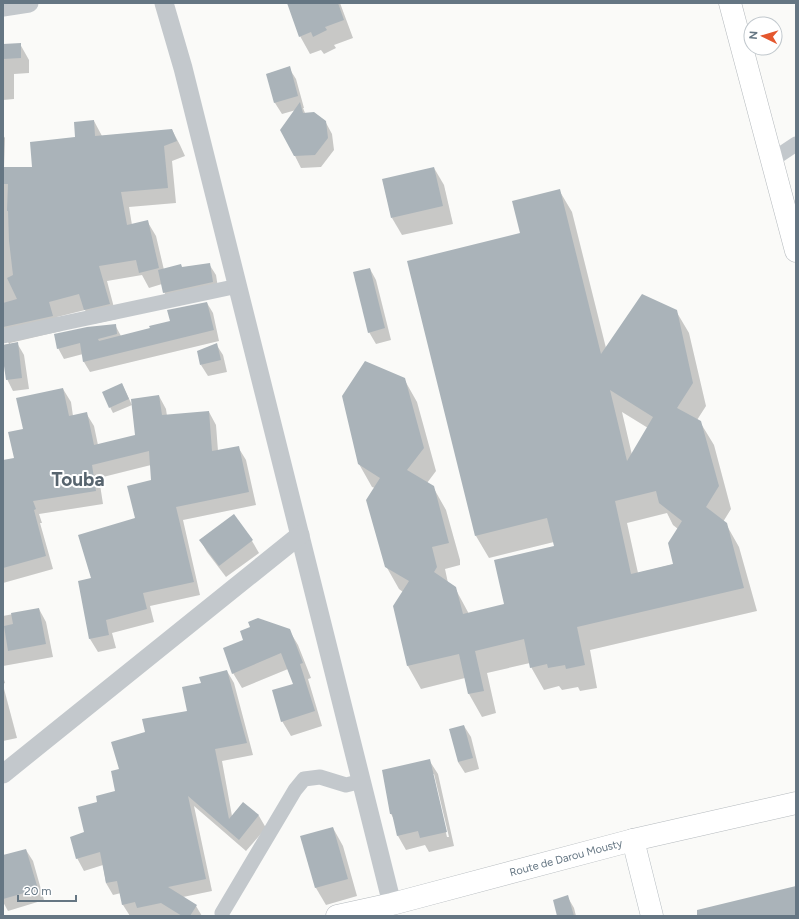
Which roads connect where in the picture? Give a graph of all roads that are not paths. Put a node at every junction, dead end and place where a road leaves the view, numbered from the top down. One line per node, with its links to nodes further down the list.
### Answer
1 (28, 3): 4 (street)
2 (164, 3): 8 (street)
3 (730, 3): 6 (main road)
4 (3, 7)
5 (796, 144): 6 (street)
6 (772, 160): 7 (main road)
7 (796, 251)
8 (238, 286): 9 (street); 10 (street)
9 (3, 336)
10 (300, 535): 11 (street); 12 (street)
11 (3, 774)
12 (362, 781): 15 (street); 16 (street)
13 (796, 803): 14 (main road, Route de Darou Mousty)
14 (634, 840): 15 (main road, Route de Darou Mousty); 18 (main road)
15 (392, 904): 17 (main road, Route de Darou Mousty)
16 (222, 913)
17 (337, 916)
18 (652, 916)

